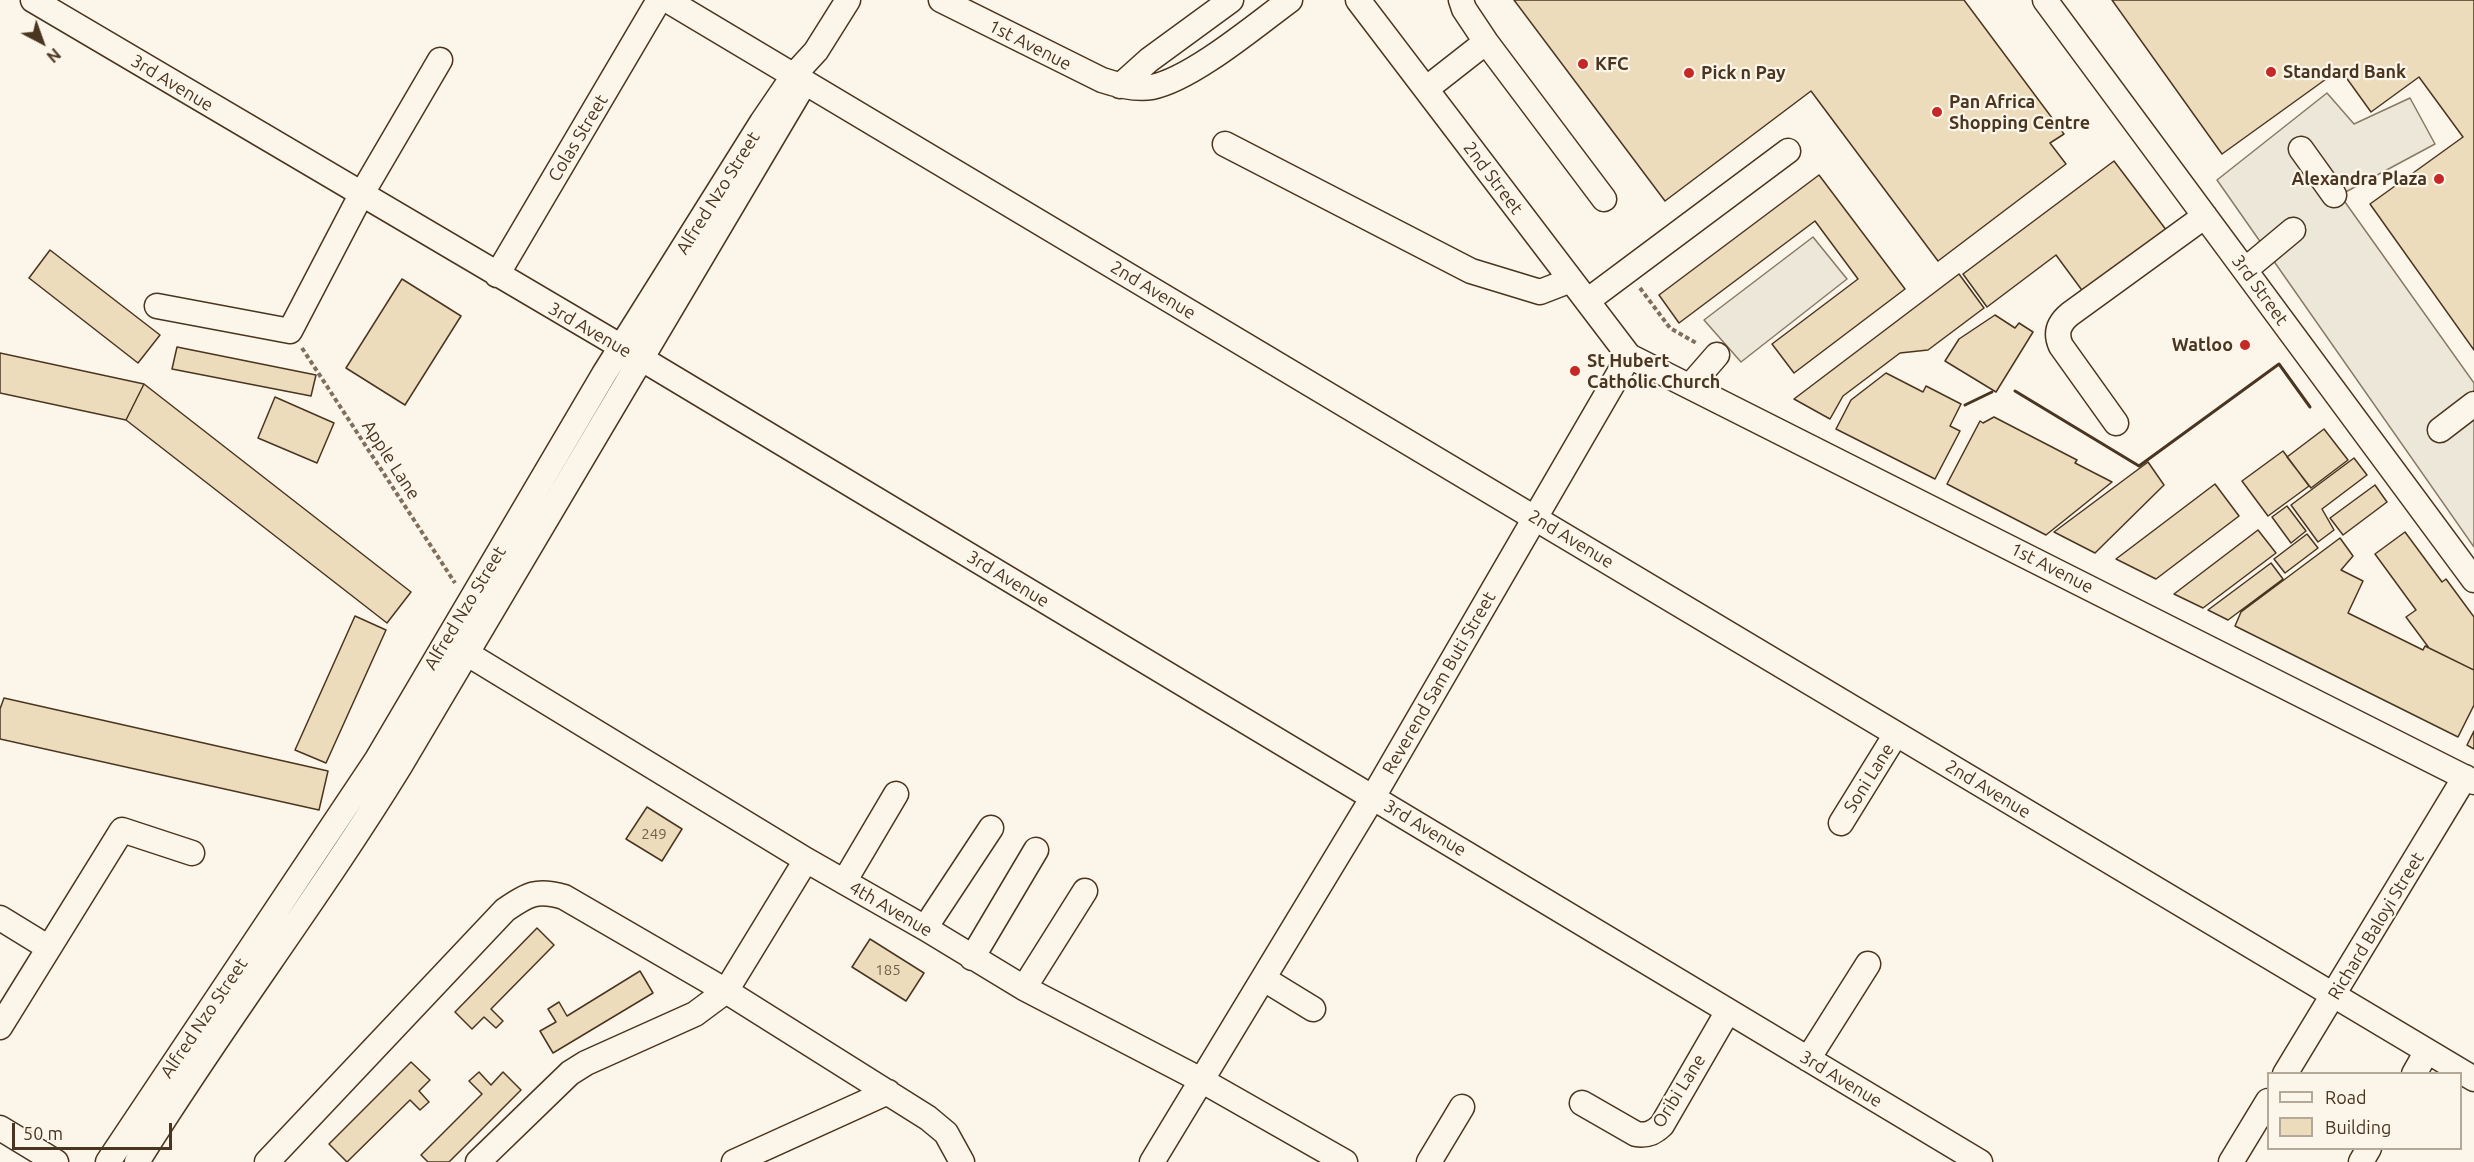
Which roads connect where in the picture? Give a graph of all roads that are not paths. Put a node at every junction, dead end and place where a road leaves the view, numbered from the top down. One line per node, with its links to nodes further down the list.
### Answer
1 (33, 0): 19 (street, 3rd Avenue)
2 (659, 0): 25 (street, Colas Street)
3 (667, 0): 13 (street, 2nd Avenue)
4 (848, 0): 13 (street, Alfred Nzo Street)
5 (940, 0): 14 (street, 1st Avenue)
6 (1231, 0): 14 (street)
7 (1290, 0): 14 (street, 1st Avenue)
8 (1358, 0): 15 (street, 2nd Street)
9 (1461, 0): 11 (street)
10 (2045, 0): 22 (street, 3rd Street)
11 (1486, 42): 15 (street); 21 (street)
12 (440, 60): 19 (street)
13 (799, 78): 29 (street, Alfred Nzo Street); 32 (street, Alfred Nzo Street); 37 (street, 2nd Avenue)
14 (1120, 86)
15 (1426, 89): 26 (street, 2nd Street)
16 (1225, 144): 26 (street)
17 (2301, 149): 20 (street)
18 (1788, 151): 27 (street)
19 (362, 195): 25 (street, 3rd Avenue); 28 (street)
20 (2334, 195)
21 (1604, 199)
22 (2205, 216): 24 (street, 3rd Street); 35 (street)
23 (2293, 230): 24 (street)
24 (2245, 270): 38 (street, 3rd Street)
25 (497, 275): 29 (street, 3rd Avenue)
26 (1571, 280): 27 (street, 2nd Street)
27 (1587, 301): 31 (street, 2nd Street)
28 (157, 306)
29 (621, 347): 32 (street, 3rd Avenue); 39 (street, Alfred Nzo Street)
30 (1717, 355): 33 (street)
31 (1629, 356): 33 (street, 1st Avenue); 37 (street, Reverend Sam Buti Street)
32 (642, 359): 40 (street, Alfred Nzo Street); 44 (street, 3rd Avenue)
33 (1690, 386): 42 (street, 1st Avenue)
34 (2474, 404): 36 (street)
35 (2116, 423)
36 (2440, 430)
37 (1536, 518): 41 (street, 2nd Avenue); 44 (street, Reverend Sam Buti Street)
38 (2474, 580)
39 (446, 640): 40 (street, 4th Avenue); 76 (street, Alfred Nzo Street)
40 (467, 653): 49 (street, 4th Avenue); 77 (street, Alfred Nzo Street)
41 (1896, 734): 45 (street, Soni Lane); 60 (street, 2nd Avenue)
42 (2470, 780): 60 (street, Richard Baloyi Street)
43 (896, 794): 50 (street)
44 (1373, 797): 57 (street, Reverend Sam Buti Street); 62 (street, 3rd Avenue)
45 (1841, 823)
46 (991, 828): 53 (street)
47 (1036, 849): 55 (street)
48 (192, 853): 54 (street)
49 (806, 860): 50 (street, 4th Avenue); 59 (street)
50 (844, 882): 53 (street, 4th Avenue)
51 (1085, 891): 58 (street)
52 (0, 918): 54 (street)
53 (925, 928): 55 (street, 4th Avenue)
54 (49, 948): 63 (street)
55 (972, 958): 58 (street, 4th Avenue)
56 (1868, 963): 65 (street)
57 (1264, 979): 61 (street); 69 (street, Reverend Sam Buti Street)
58 (1024, 988): 69 (street, 4th Avenue)
59 (726, 991): 70 (street); 78 (street); 79 (street)
60 (2334, 996): 64 (street, 2nd Avenue); 66 (street, Richard Baloyi Street)
61 (1313, 1009)
62 (1728, 1011): 65 (street, 3rd Avenue); 71 (street, Oribi Lane)
63 (0, 1027)
64 (2427, 1051): 67 (street); 68 (street, 2nd Avenue)
65 (1808, 1059): 85 (street, 3rd Avenue)
66 (2286, 1072)
67 (2415, 1072)
68 (2474, 1079)
69 (1201, 1080): 82 (street, Reverend Sam Buti Street); 83 (street, 4th Avenue)
70 (888, 1092): 80 (street); 81 (street)
71 (1582, 1103)
72 (2267, 1103): 86 (street)
73 (1462, 1107): 84 (street)
74 (0, 1128): 75 (street)
75 (56, 1162)
76 (108, 1162)
77 (138, 1162)
78 (267, 1162)
79 (477, 1162)
80 (734, 1162)
81 (962, 1162)
82 (1152, 1162)
83 (1345, 1162)
84 (1429, 1162)
85 (1980, 1162)
86 (2231, 1162)

